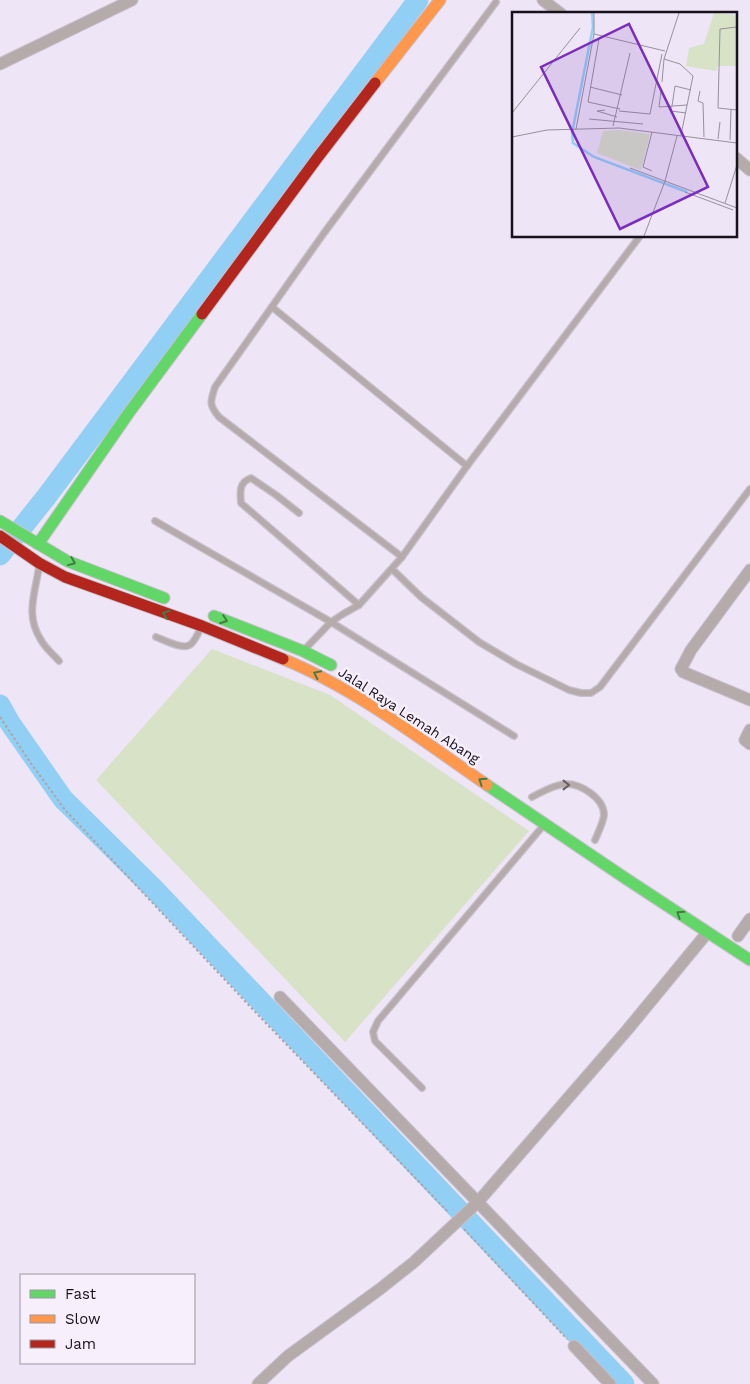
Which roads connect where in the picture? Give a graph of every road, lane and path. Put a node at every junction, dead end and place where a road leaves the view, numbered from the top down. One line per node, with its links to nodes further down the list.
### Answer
1 (132, 0): 6 (street)
2 (440, 0): 17 (main road)
3 (544, 0): 5 (street)
4 (496, 2): 10 (lane)
5 (558, 12)
6 (0, 64)
7 (738, 160): 8 (street)
8 (750, 170)
9 (638, 238): 11 (lane)
10 (272, 306): 11 (lane); 18 (lane)
11 (467, 466): 18 (lane)
12 (750, 490): 20 (lane)
13 (299, 513): 23 (lane)
14 (155, 521): 25 (lane)
15 (4, 523): 17 (main road)
16 (1, 537): 19 (main road, Jalal Raya Lemah Abang)
17 (34, 542): 22 (main road, one-way to 22)
18 (402, 557): 20 (lane)
19 (39, 563): 26 (main road, Jalal Raya Lemah Abang, one-way to 19); 29 (lane)
20 (392, 568): 23 (lane)
21 (750, 570): 31 (street)
22 (172, 601)
23 (359, 605): 25 (lane)
24 (206, 613): 28 (main road, Jalal Raya Lemah Abang, one-way to 28)
25 (331, 622): 28 (lane); 34 (lane)
26 (202, 626): 27 (lane); 37 (main road, Jalal Raya Lemah Abang, one-way to 26)
27 (156, 637)
28 (303, 651): 30 (main road, Jalal Raya Lemah Abang)
29 (59, 661)
30 (339, 670)
31 (750, 700)
32 (0, 717): 46 (path)
33 (750, 730): 35 (street)
34 (514, 736)
35 (750, 744)
36 (532, 797): 38 (lane, one-way to 38)
37 (545, 823): 40 (main road, Jalal Raya Lemah Abang, one-way to 37); 45 (lane)
38 (595, 840)
39 (750, 919): 41 (street)
40 (707, 933): 43 (main road, Jalal Raya Lemah Abang); 46 (street)
41 (734, 933): 42 (main road)
42 (750, 944)
43 (750, 960)
44 (280, 997): 46 (street)
45 (422, 1088)
46 (466, 1214): 47 (path); 48 (street); 50 (street)
47 (574, 1346): 49 (street)
48 (258, 1384)
49 (610, 1384)
50 (653, 1384)

